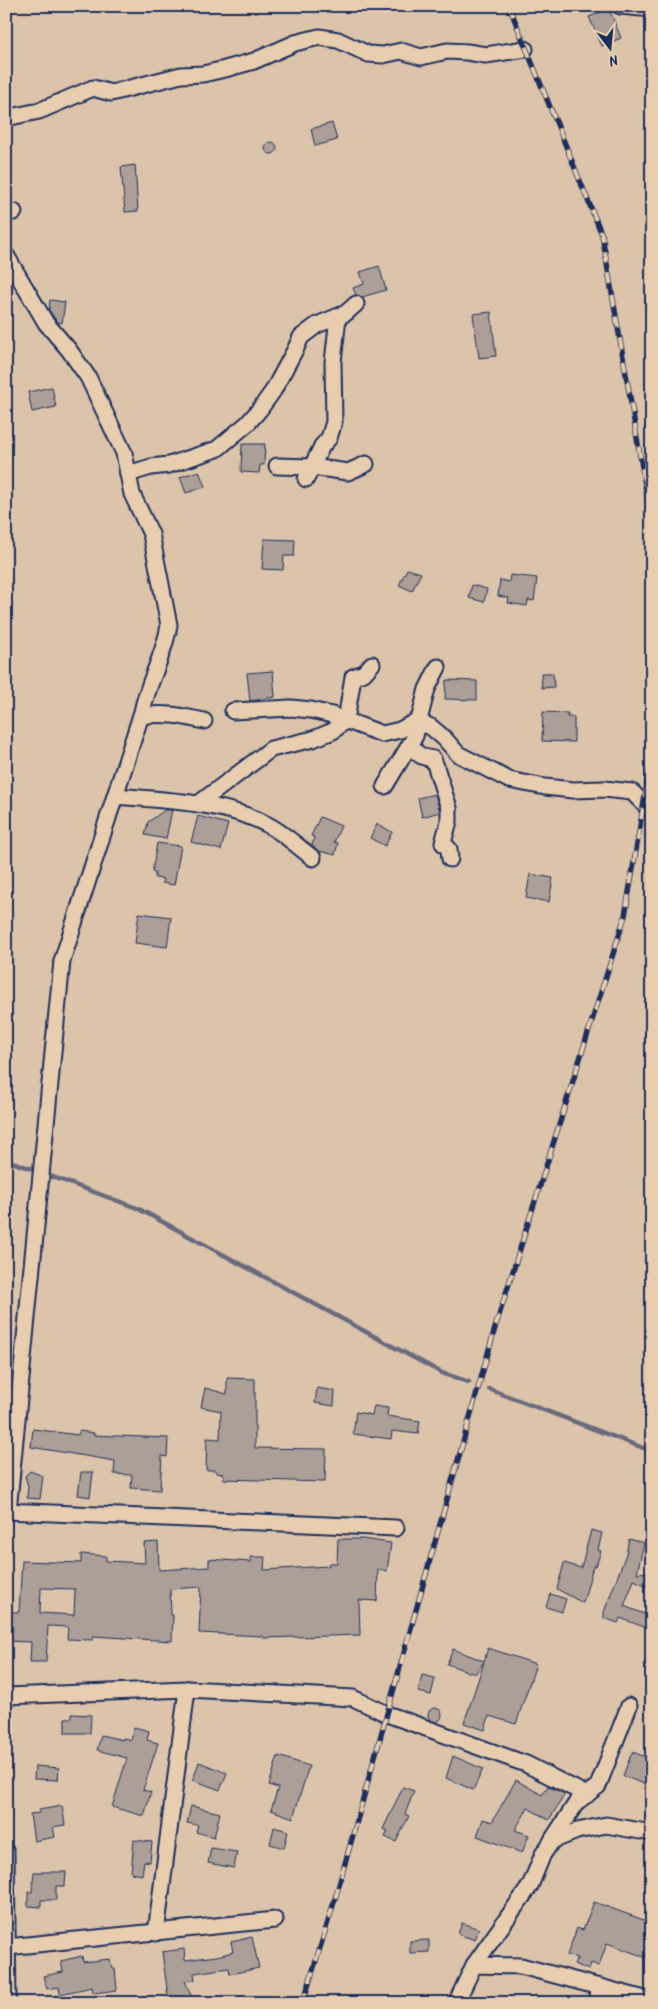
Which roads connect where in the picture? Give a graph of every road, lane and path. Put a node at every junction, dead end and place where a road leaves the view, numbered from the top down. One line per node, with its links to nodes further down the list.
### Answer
1 (620, 6): 2 (street)
2 (652, 9)
3 (524, 50): 4 (street)
4 (6, 118)
5 (6, 255): 11 (street)
6 (356, 304): 7 (street)
7 (338, 317): 10 (street); 11 (street)
8 (366, 464): 10 (street)
9 (277, 466): 10 (street)
10 (309, 473)
11 (128, 474): 15 (street)
12 (372, 664): 16 (street)
13 (438, 668): 18 (street)
14 (233, 712): 16 (street)
15 (140, 716): 17 (street); 21 (street)
16 (346, 720): 18 (street); 22 (street)
17 (204, 721)
18 (418, 721): 19 (street); 23 (street)
19 (411, 744): 20 (street); 25 (street)
20 (385, 786)
21 (115, 796): 22 (street); 26 (street)
22 (198, 804): 24 (street)
23 (647, 807)
24 (313, 858)
25 (450, 859)
26 (7, 1511): 27 (street)
27 (396, 1528)
28 (187, 1690): 29 (street); 31 (street); 36 (street)
29 (6, 1696)
30 (629, 1706): 31 (street)
31 (587, 1795): 33 (street)
32 (652, 1833): 33 (street)
33 (552, 1842): 38 (street)
34 (6, 1852): 37 (street)
35 (275, 1920): 36 (street)
36 (156, 1932): 37 (street)
37 (7, 1947): 41 (street)
38 (474, 1965): 39 (street); 42 (street)
39 (600, 1987): 40 (street); 43 (street)
40 (652, 2001)
41 (8, 2003)
42 (456, 2003)
43 (596, 2003)

